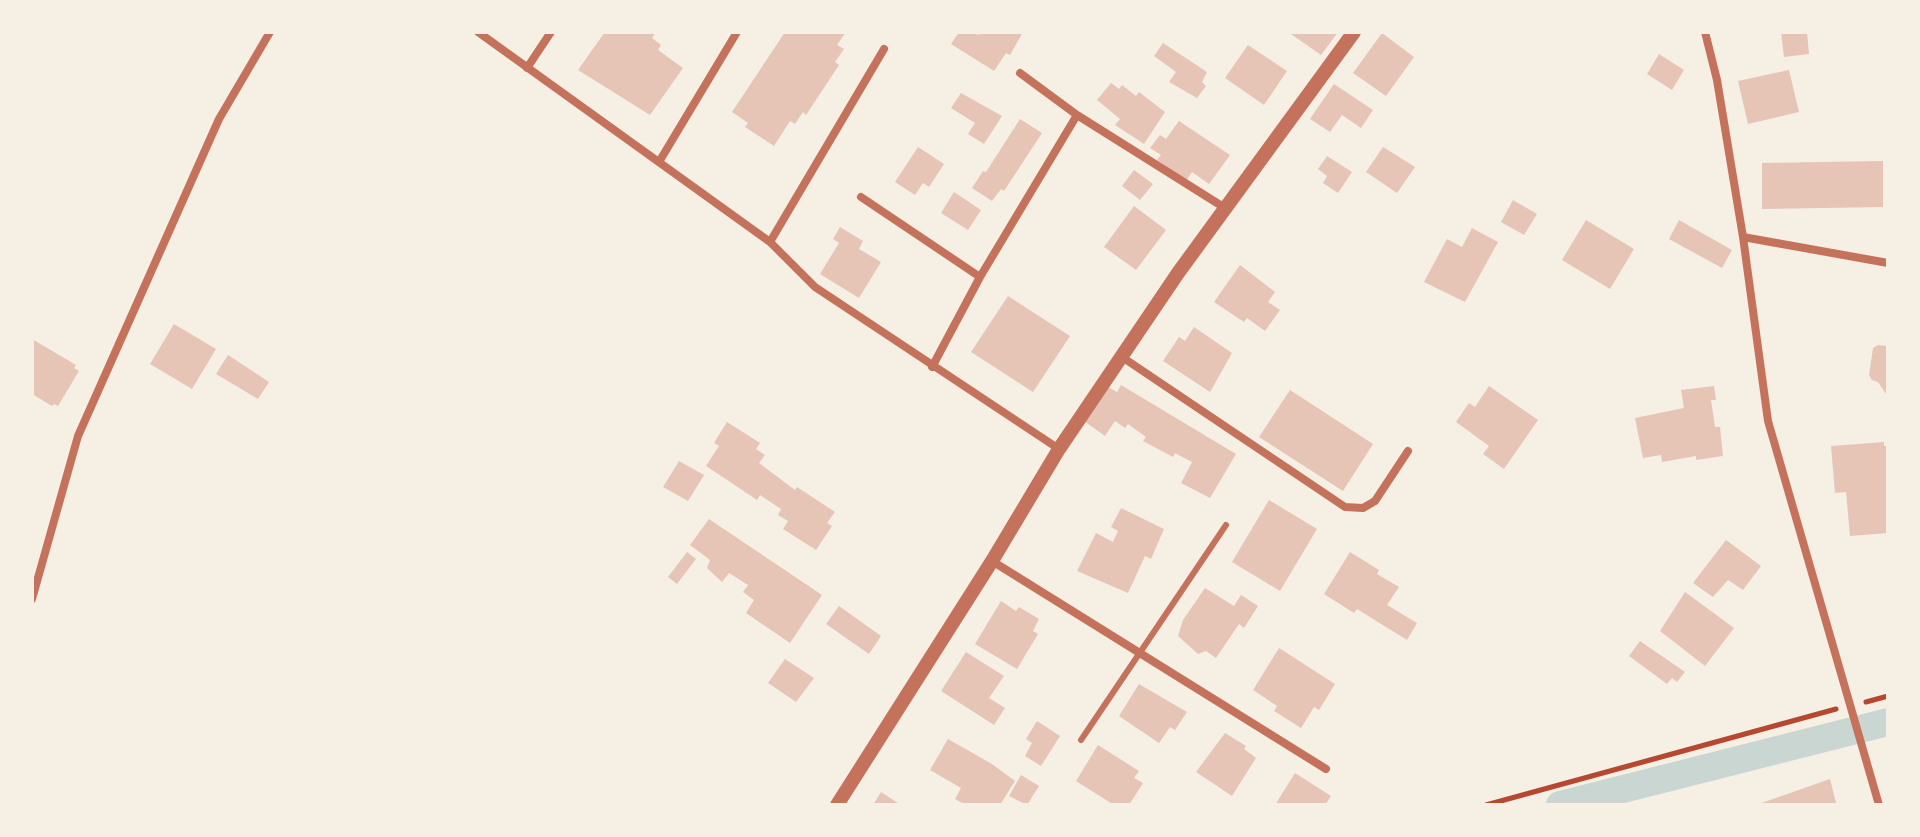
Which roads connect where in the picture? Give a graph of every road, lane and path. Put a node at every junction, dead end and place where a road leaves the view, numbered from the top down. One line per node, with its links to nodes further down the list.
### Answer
1 (270, 32): 24 (street)
2 (478, 32): 8 (street)
3 (551, 32): 8 (street)
4 (737, 32): 11 (street)
5 (1354, 32): 13 (street)
6 (1705, 32): 14 (street)
7 (884, 49): 15 (street)
8 (527, 68): 11 (street)
9 (1020, 73): 10 (street)
10 (1077, 115): 13 (street); 17 (street)
11 (659, 162): 15 (street)
12 (861, 197): 17 (street)
13 (1225, 208): 18 (street)
14 (1743, 237): 16 (street); 33 (street)
15 (770, 242): 19 (street)
16 (1888, 263)
17 (980, 277): 19 (street)
18 (1122, 357): 20 (street); 21 (street)
19 (932, 367): 20 (street)
20 (1059, 449): 23 (street)
21 (1408, 451)
22 (1226, 525): 25 (lane)
23 (992, 561): 25 (street); 31 (street)
24 (32, 599)
25 (1139, 654): 29 (lane); 30 (street)
26 (1888, 696): 27 (path)
27 (1862, 702)
28 (1836, 709): 32 (path)
29 (1081, 740)
30 (1326, 769)
31 (837, 805)
32 (1486, 805)
33 (1879, 805)

